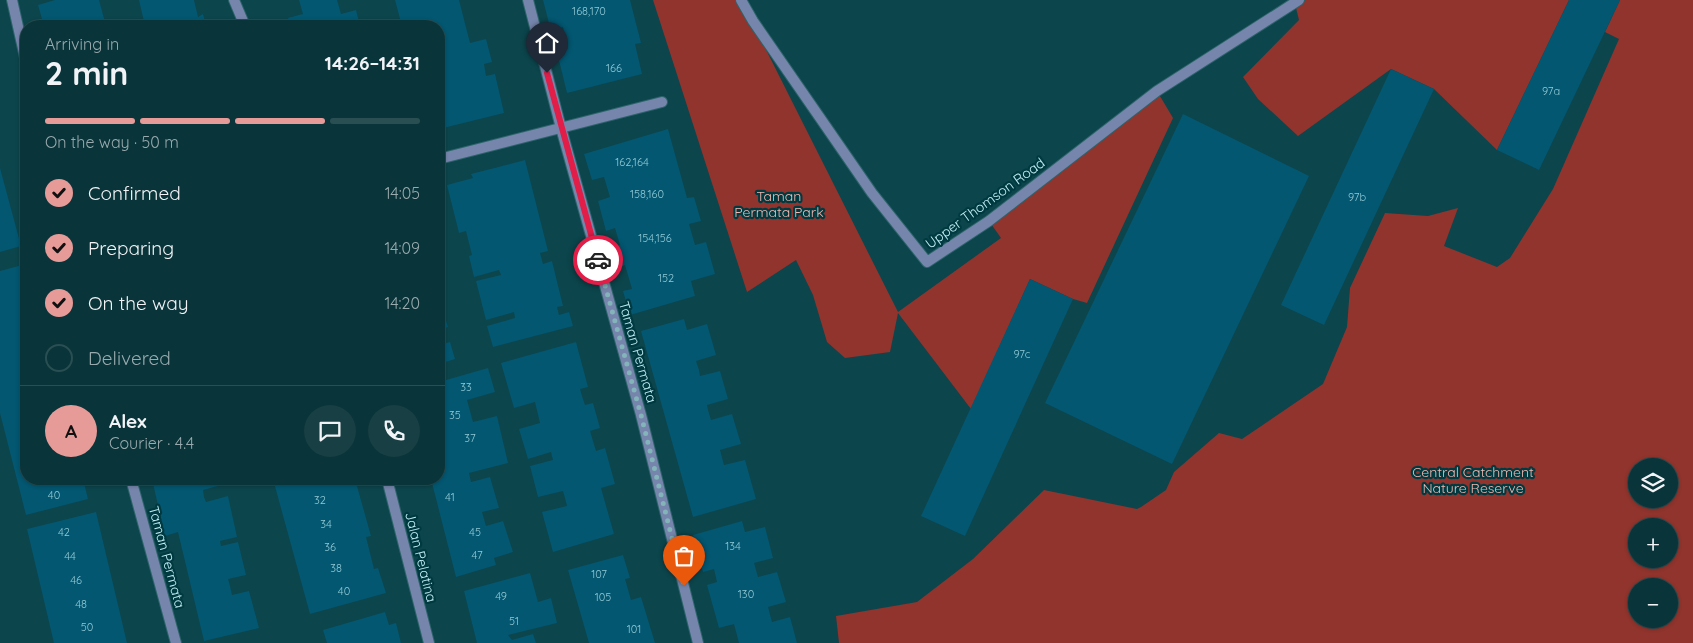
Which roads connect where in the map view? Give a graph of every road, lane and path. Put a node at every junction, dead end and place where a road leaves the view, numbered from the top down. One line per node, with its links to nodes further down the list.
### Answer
1 (12, 0): 7 (street)
2 (234, 0): 6 (street)
3 (528, 0): 9 (street, Taman Permata)
4 (742, 0): 5 (street, Upper Thomson Road)
5 (1299, 0)
6 (242, 20)
7 (20, 35)
8 (662, 102): 9 (street)
9 (561, 128): 10 (street); 15 (street, Taman Permata)
10 (445, 157)
11 (133, 485): 13 (street, Taman Permata)
12 (389, 485): 14 (street, Jalan Pelatina)
13 (176, 643)
14 (429, 643)
15 (698, 643)

